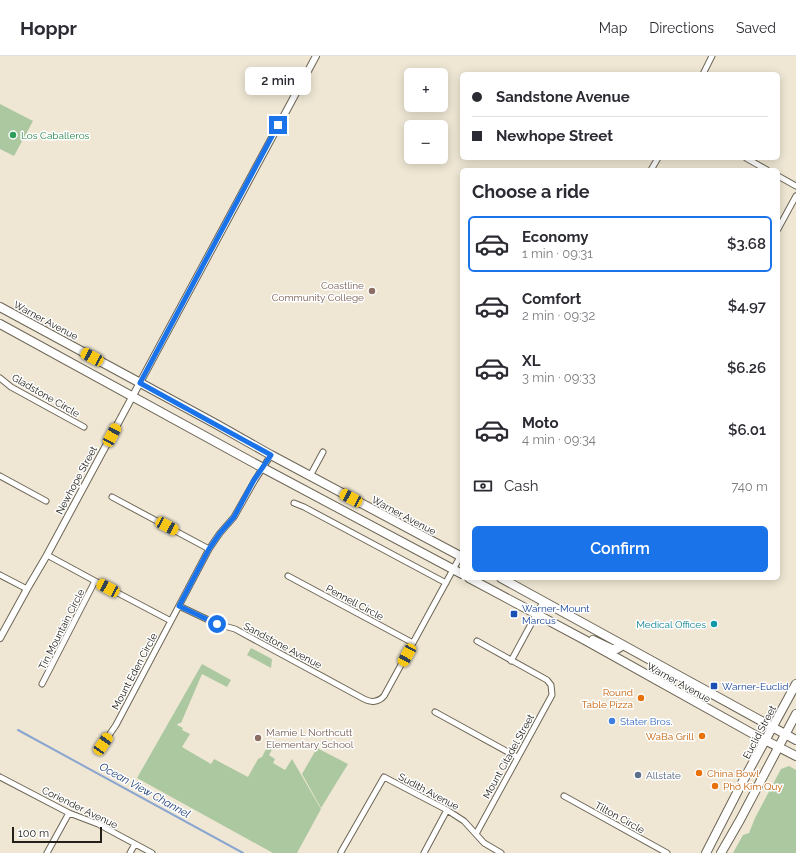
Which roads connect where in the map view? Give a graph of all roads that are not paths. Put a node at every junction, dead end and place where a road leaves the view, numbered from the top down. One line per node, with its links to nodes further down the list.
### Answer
1 (316, 56): 13 (street, Newhope Street)
2 (712, 56): 3 (street)
3 (704, 72)
4 (750, 160): 5 (street)
5 (764, 168)
6 (780, 177): 7 (street)
7 (796, 186)
8 (796, 196): 9 (street)
9 (780, 225)
10 (0, 307): 13 (main road, Warner Avenue)
11 (0, 324): 14 (main road)
12 (0, 378): 15 (street, Gladstone Circle)
13 (140, 383): 14 (street, Newhope Street); 17 (main road, Warner Avenue)
14 (133, 397): 18 (main road); 25 (street, Newhope Street)
15 (84, 427)
16 (323, 452): 20 (street)
17 (271, 455): 18 (street, Mount Eden Circle); 20 (main road, Warner Avenue)
18 (263, 468): 24 (street, Mount Eden Circle); 28 (main road)
19 (0, 476): 22 (street)
20 (310, 476): 26 (main road, Warner Avenue)
21 (112, 497): 24 (street)
22 (46, 501)
23 (294, 503): 35 (street)
24 (209, 549): 38 (street, Mount Eden Circle)
25 (47, 555): 34 (street); 36 (street, Newhope Street)
26 (460, 555)
27 (460, 559): 28 (street)
28 (454, 569): 29 (main road); 35 (street)
29 (460, 573)
30 (0, 575): 36 (street)
31 (288, 576): 44 (street, Pennell Circle)
32 (474, 580): 39 (main road, Warner Avenue)
33 (504, 580): 37 (main road, Warner Avenue)
34 (95, 582): 40 (street); 47 (street, Tin Mountain Circle)
35 (446, 583): 44 (street)
36 (27, 589): 41 (street, Newhope Street)
37 (543, 602): 39 (street); 45 (main road, Warner Avenue)
38 (179, 606): 40 (street, Mount Eden Circle); 44 (street, Sandstone Avenue)
39 (536, 614): 42 (main road, Warner Avenue); 46 (street)
40 (171, 621): 55 (street, Mount Eden Circle)
41 (0, 638)
42 (583, 639): 45 (main road); 53 (main road, Warner Avenue)
43 (477, 641): 46 (street)
44 (413, 644)
45 (623, 645): 51 (main road, Warner Avenue)
46 (511, 660): 58 (street, Mount Citadel Street)
47 (42, 684)
48 (796, 684): 51 (main road, Euclid Street)
49 (435, 712): 58 (street)
50 (796, 714): 52 (main road)
51 (772, 727): 52 (main road, Warner Avenue); 53 (main road, Euclid Street)
52 (785, 734): 54 (main road, Warner Avenue); 56 (main road)
53 (765, 740): 56 (main road, Warner Avenue); 74 (main road, Euclid Street)
54 (796, 740)
55 (103, 744)
56 (778, 747): 57 (main road, Warner Avenue); 75 (main road)
57 (796, 756)
58 (518, 757): 63 (street, Mount Citadel Street)
59 (0, 777): 62 (street, Coriender Avenue)
60 (564, 796): 65 (street, Tilton Circle)
61 (447, 810): 63 (street, Sudith Avenue); 66 (street, Sudith Avenue); 70 (street)
62 (69, 812): 64 (street, Coriender Avenue); 67 (street)
63 (476, 834): 71 (street, Sudith Avenue)
64 (135, 844): 68 (street); 69 (street, Coriender Avenue)
65 (655, 847): 72 (street); 73 (street, Tilton Circle)
66 (341, 852)
67 (47, 853)
68 (130, 853)
69 (152, 853)
70 (424, 853)
71 (501, 853)
72 (652, 853)
73 (667, 853)
74 (706, 853)
75 (721, 853)

